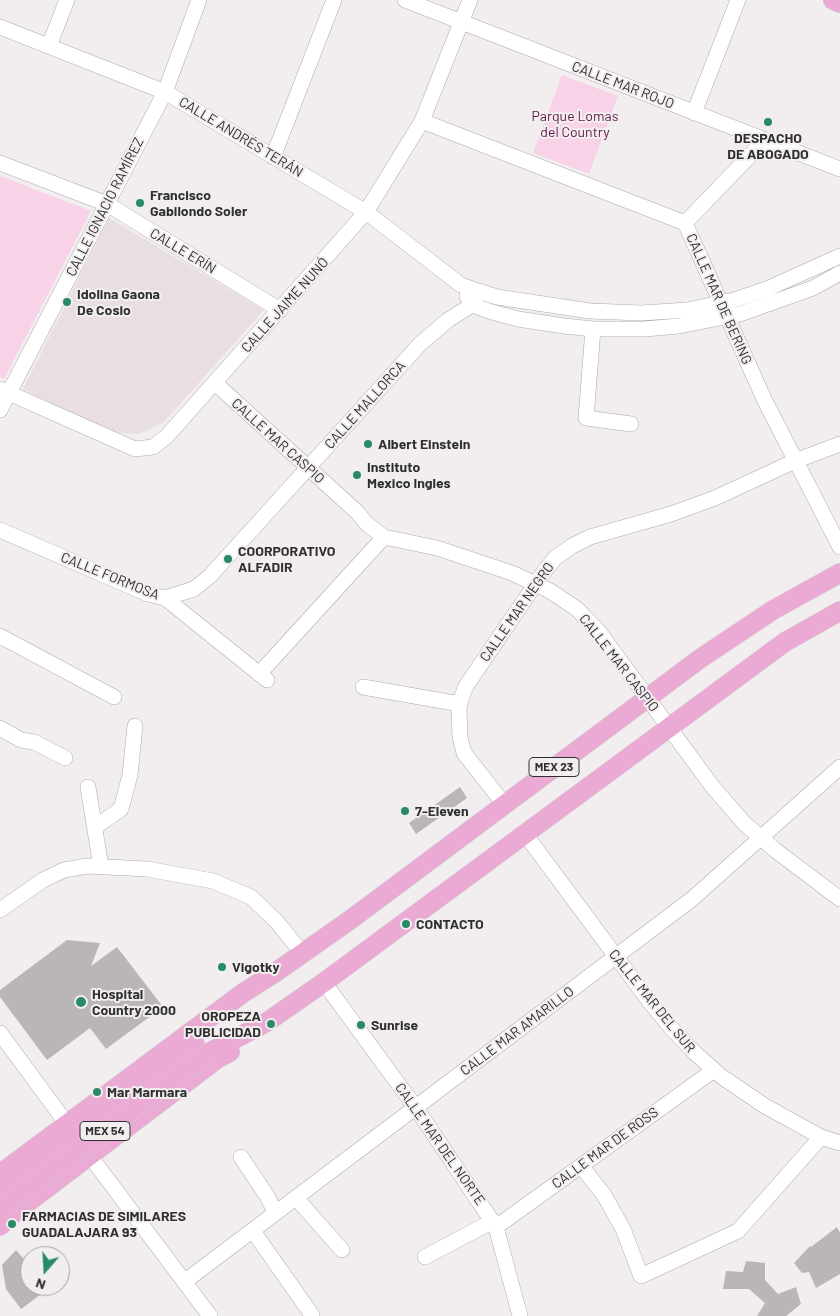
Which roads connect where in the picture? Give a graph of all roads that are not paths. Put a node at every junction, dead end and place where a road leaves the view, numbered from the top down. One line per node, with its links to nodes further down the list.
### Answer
1 (67, 0): 11 (street)
2 (199, 0): 12 (street, CALLE IGNACIO RAMÍREZ)
3 (334, 0): 16 (street)
4 (405, 0): 9 (street, CALLE MAR ROJO)
5 (470, 0): 9 (street, CALLE JAIME NUNÓ)
6 (738, 0): 13 (street)
7 (833, 0): 8 (main road)
8 (840, 3)
9 (461, 22): 13 (street, CALLE MAR ROJO); 14 (street, CALLE JAIME NUNÓ)
10 (0, 27): 11 (street, CALLE ANDRÉS TERÁN)
11 (49, 46): 12 (street, CALLE ANDRÉS TERÁN)
12 (165, 92): 16 (street, CALLE ANDRÉS TERÁN); 19 (street, CALLE IGNACIO RAMÍREZ)
13 (694, 113): 15 (street, CALLE MAR ROJO)
14 (422, 121): 20 (street, CALLE JAIME NUNÓ); 21 (street, CALLE MAR DE BERING)
15 (765, 140): 18 (street, CALLE MAR ROJO); 21 (street)
16 (273, 157): 20 (street, CALLE ANDRÉS TERÁN)
17 (0, 163): 19 (street, CALLE ERÍN)
18 (840, 169)
19 (106, 204): 26 (street, CALLE ERÍN); 30 (street, CALLE IGNACIO RAMÍREZ)
20 (366, 212): 24 (street, CALLE ANDRÉS TERÁN); 26 (street, CALLE JAIME NUNÓ)
21 (685, 223): 25 (street, CALLE MAR DE BERING)
22 (840, 256): 25 (street)
23 (840, 273): 27 (street)
24 (475, 298): 25 (street); 28 (street); 35 (street, CALLE MALLORCA)
25 (721, 303): 27 (street, CALLE MAR DE BERING)
26 (280, 310): 29 (street, CALLE JAIME NUNÓ)
27 (727, 318): 28 (street); 34 (street, CALLE MAR DE BERING)
28 (593, 329): 32 (street)
29 (215, 383): 30 (street, CALLE JAIME NUNÓ); 35 (street, CALLE MAR CASPIO)
30 (4, 391): 31 (street, CALLE IGNACIO RAMÍREZ)
31 (0, 410)
32 (631, 424)
33 (840, 444): 34 (street, CALLE MAR NEGRO)
34 (795, 461): 38 (street, CALLE MAR DE BERING); 40 (street, CALLE MAR NEGRO)
35 (309, 468): 37 (street, CALLE MAR CASPIO); 41 (street, CALLE MALLORCA)
36 (0, 530): 41 (street, CALLE FORMOSA)
37 (384, 537): 40 (street, CALLE MAR CASPIO); 41 (street, CALLE FORMOSA)
38 (840, 547)
39 (840, 573): 46 (main road, MEX 23)
40 (536, 584): 46 (street, CALLE MAR CASPIO); 47 (street, CALLE MAR NEGRO)
41 (165, 598)
42 (840, 611): 50 (main road, MEX 23)
43 (0, 636): 45 (street)
44 (363, 687): 47 (street)
45 (114, 697)
46 (647, 697): 50 (street, CALLE MAR CASPIO); 54 (main road, MEX 23)
47 (460, 704): 54 (street, CALLE MAR NEGRO)
48 (135, 726): 55 (street)
49 (0, 728): 51 (street)
50 (668, 728): 56 (main road, MEX 23); 57 (street, CALLE MAR CASPIO)
51 (65, 758)
52 (840, 768): 57 (street, CALLE MAR AMARILLO)
53 (88, 787): 55 (street)
54 (504, 804): 61 (main road, MEX 23)
55 (95, 827): 58 (street)
56 (525, 834): 62 (street, CALLE MAR DEL SUR); 63 (main road, MEX 23)
57 (762, 838): 59 (street, CALLE MAR CASPIO); 62 (street, CALLE MAR AMARILLO)
58 (101, 867): 60 (street); 61 (street)
59 (840, 899)
60 (0, 910)
61 (302, 953): 64 (main road, MEX 23)
62 (615, 956): 69 (street, CALLE MAR DEL SUR); 70 (street, CALLE MAR AMARILLO)
63 (345, 967): 65 (main road, MEX 23); 66 (main road, MEX 23)
64 (276, 972): 68 (main road, MEX 54); 71 (main road, MEX 23)
65 (328, 988): 70 (street, CALLE MAR DEL NORTE); 74 (main road, MEX 23)
66 (267, 1022): 68 (main road, MEX 54)
67 (0, 1033): 71 (street)
68 (203, 1048): 78 (main road, MEX 54); 82 (main road, MEX 54, bridge)
69 (714, 1070): 72 (street, CALLE MAR DEL SUR); 76 (street, CALLE MAR DE ROSS)
70 (416, 1108): 79 (street, CALLE MAR AMARILLO); 84 (street, CALLE MAR DEL NORTE)
71 (67, 1124): 77 (main road, MEX 23)
72 (820, 1137): 73 (street, CALLE MAR DEL SUR); 76 (street)
73 (840, 1143)
74 (90, 1156): 81 (main road, MEX 23); 89 (street)
75 (241, 1157): 83 (street)
76 (581, 1166): 84 (street, CALLE MAR DE ROSS)
77 (1, 1174)
78 (0, 1194)
79 (296, 1198): 83 (street, CALLE MAR AMARILLO); 87 (street)
80 (0, 1202): 81 (main road)
81 (27, 1203): 85 (main road, MEX 23)
82 (0, 1210)
83 (276, 1212): 86 (street, CALLE MAR AMARILLO)
84 (494, 1224): 88 (street, CALLE MAR DE ROSS); 92 (street, CALLE MAR DEL NORTE)
85 (0, 1226)
86 (253, 1230): 89 (street, CALLE MAR AMARILLO); 90 (street)
87 (342, 1250)
88 (425, 1257)
89 (184, 1282): 91 (street)
90 (312, 1315)
91 (210, 1316)
92 (520, 1316)

